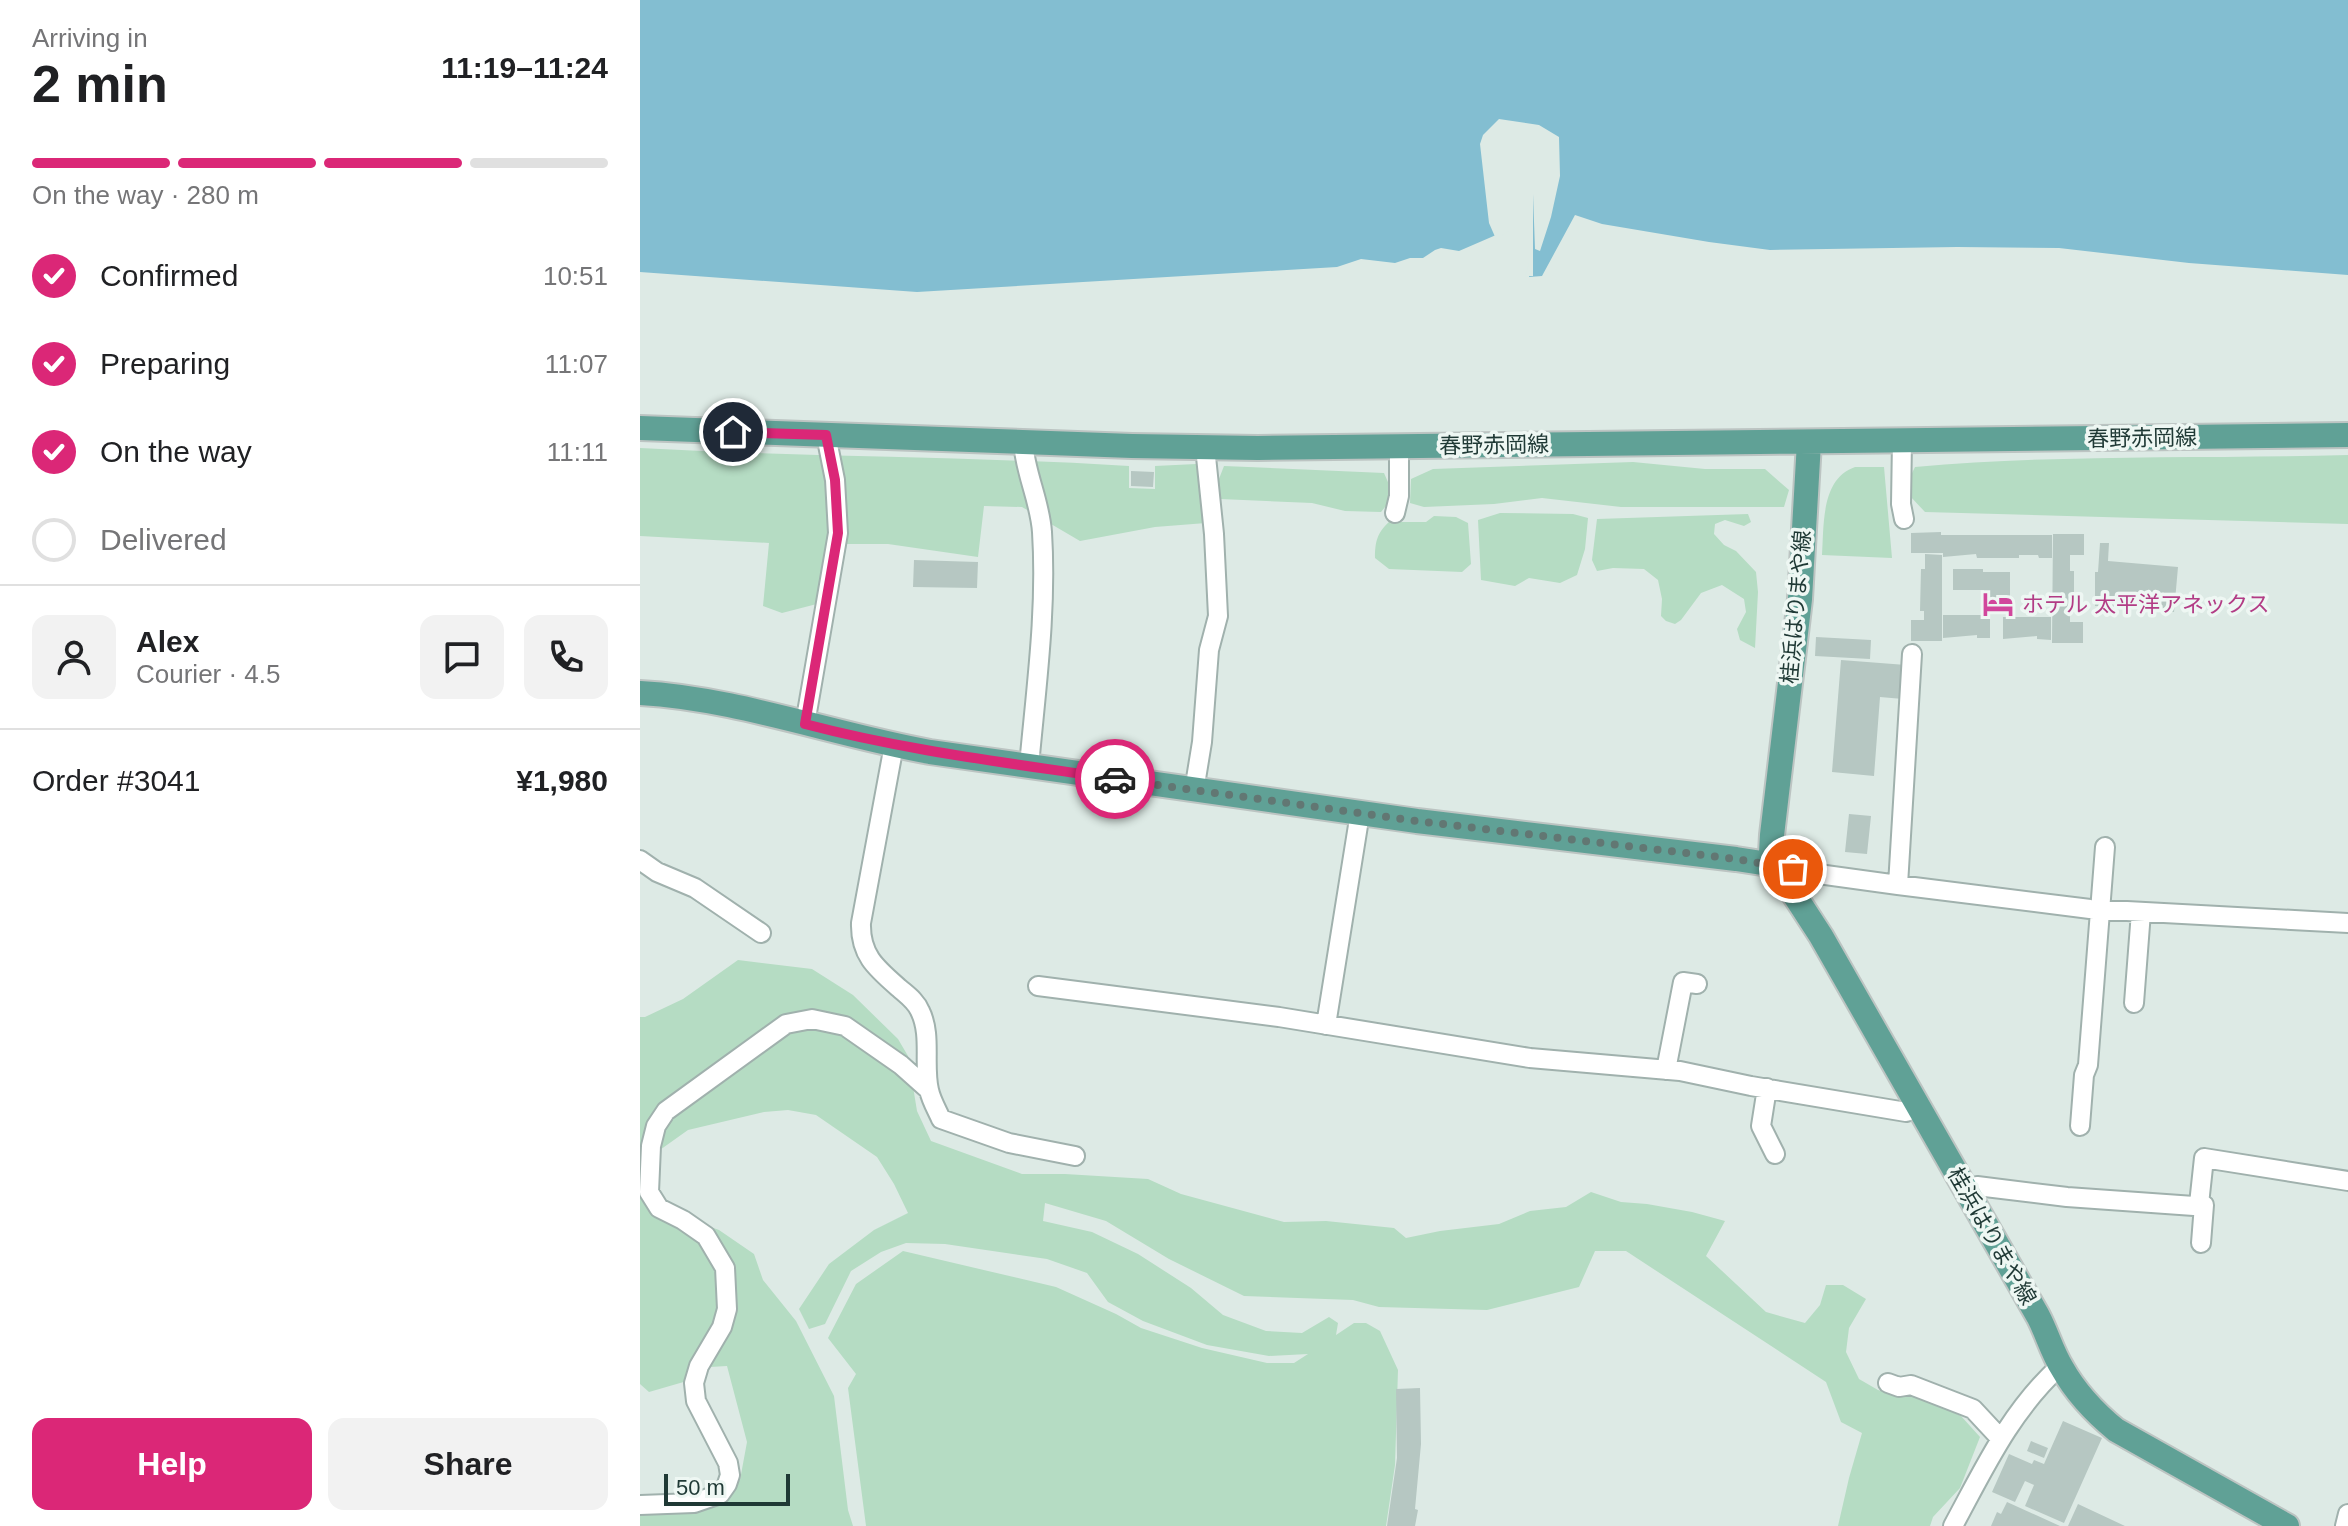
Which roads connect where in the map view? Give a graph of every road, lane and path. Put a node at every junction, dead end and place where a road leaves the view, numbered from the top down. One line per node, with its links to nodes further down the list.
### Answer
1 (640, 428): 2 (main road, 春野赤岡線)
2 (826, 435): 5 (main road, 春野赤岡線); 13 (street)
3 (2348, 435): 4 (main road, 春野赤岡線)
4 (1902, 441): 6 (main road, 春野赤岡線); 10 (street)
5 (1023, 442): 8 (main road, 春野赤岡線); 15 (street)
6 (1809, 442): 7 (main road, 春野赤岡線); 20 (main road, 桂浜はりまや線)
7 (1399, 446): 8 (main road, 春野赤岡線); 9 (street)
8 (1205, 447): 16 (street)
9 (1395, 513)
10 (1904, 519)
11 (1912, 654): 21 (street)
12 (640, 693): 13 (main road)
13 (805, 724): 14 (main road)
14 (894, 745): 15 (main road); 32 (street)
15 (1029, 766): 16 (main road)
16 (1194, 791): 17 (main road)
17 (1360, 813): 20 (main road); 29 (street)
18 (2105, 847): 22 (street)
19 (640, 860): 25 (street)
20 (1775, 865): 21 (street); 33 (main road, 桂浜はりまや線)
21 (1898, 885): 22 (street)
22 (2099, 910): 23 (street); 34 (street)
23 (2141, 912): 24 (street); 28 (street)
24 (2348, 923)
25 (761, 933)
26 (1697, 984): 30 (street)
27 (1038, 986): 29 (street)
28 (2134, 1003)
29 (1326, 1025): 30 (street)
30 (1666, 1070): 31 (street)
31 (1767, 1088): 33 (street); 35 (street)
32 (929, 1090): 36 (street); 44 (street)
33 (1918, 1108): 38 (main road, 桂浜はりまや線)
34 (2080, 1126)
35 (1775, 1154)
36 (1075, 1156)
37 (2348, 1181): 39 (street)
38 (1967, 1192): 39 (street); 41 (main road, 桂浜はりまや線)
39 (2199, 1204): 40 (street)
40 (2201, 1243)
41 (2060, 1366): 43 (street); 47 (main road, 桂浜はりまや線)
42 (1888, 1383): 43 (street)
43 (2000, 1438): 46 (street)
44 (640, 1505)
45 (2348, 1514): 48 (street)
46 (1953, 1526)
47 (2287, 1526)
48 (2345, 1526)

